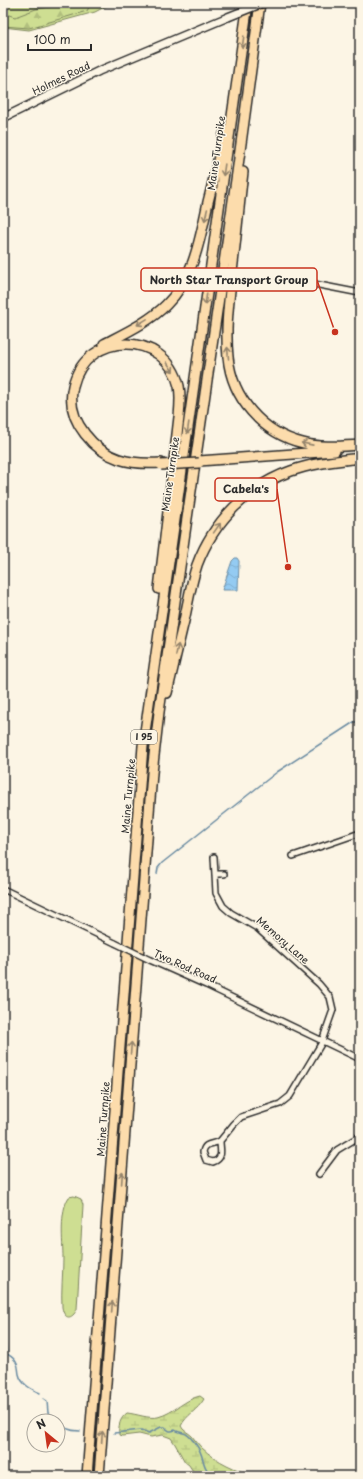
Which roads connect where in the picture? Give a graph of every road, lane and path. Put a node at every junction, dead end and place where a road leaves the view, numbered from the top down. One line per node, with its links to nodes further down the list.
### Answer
1 (248, 3): 5 (highway, Maine Turnpike / I 95, one-way to 5)
2 (260, 3): 4 (highway, I 95)
3 (263, 3): 6 (street, Holmes Road, bridge)
4 (252, 58): 9 (highway, one-way to 4); 15 (highway, I 95)
5 (237, 82): 13 (highway, one-way to 13); 14 (highway, Maine Turnpike / I 95, one-way to 14)
6 (3, 118)
7 (258, 273): 8 (street)
8 (360, 293)
9 (360, 447): 12 (highway)
10 (360, 454): 12 (highway)
11 (360, 458): 15 (highway, one-way to 11)
12 (199, 462): 13 (highway, bridge)
13 (161, 464): 14 (highway, one-way to 14)
14 (158, 635): 27 (highway, Maine Turnpike / I 95)
15 (155, 743): 28 (highway, I 95, one-way to 15)
16 (360, 833): 17 (street)
17 (293, 856)
18 (214, 857): 19 (street, Memory Lane)
19 (215, 874): 20 (street); 22 (street, Memory Lane)
20 (224, 874)
21 (3, 889): 22 (street, Two Rod Road, bridge)
22 (322, 1041): 23 (street, Two Rod Road); 25 (street, Memory Lane)
23 (360, 1059)
24 (360, 1136): 26 (street)
25 (220, 1141): 25 (street)
26 (319, 1174)
27 (87, 1476)
28 (99, 1476)

